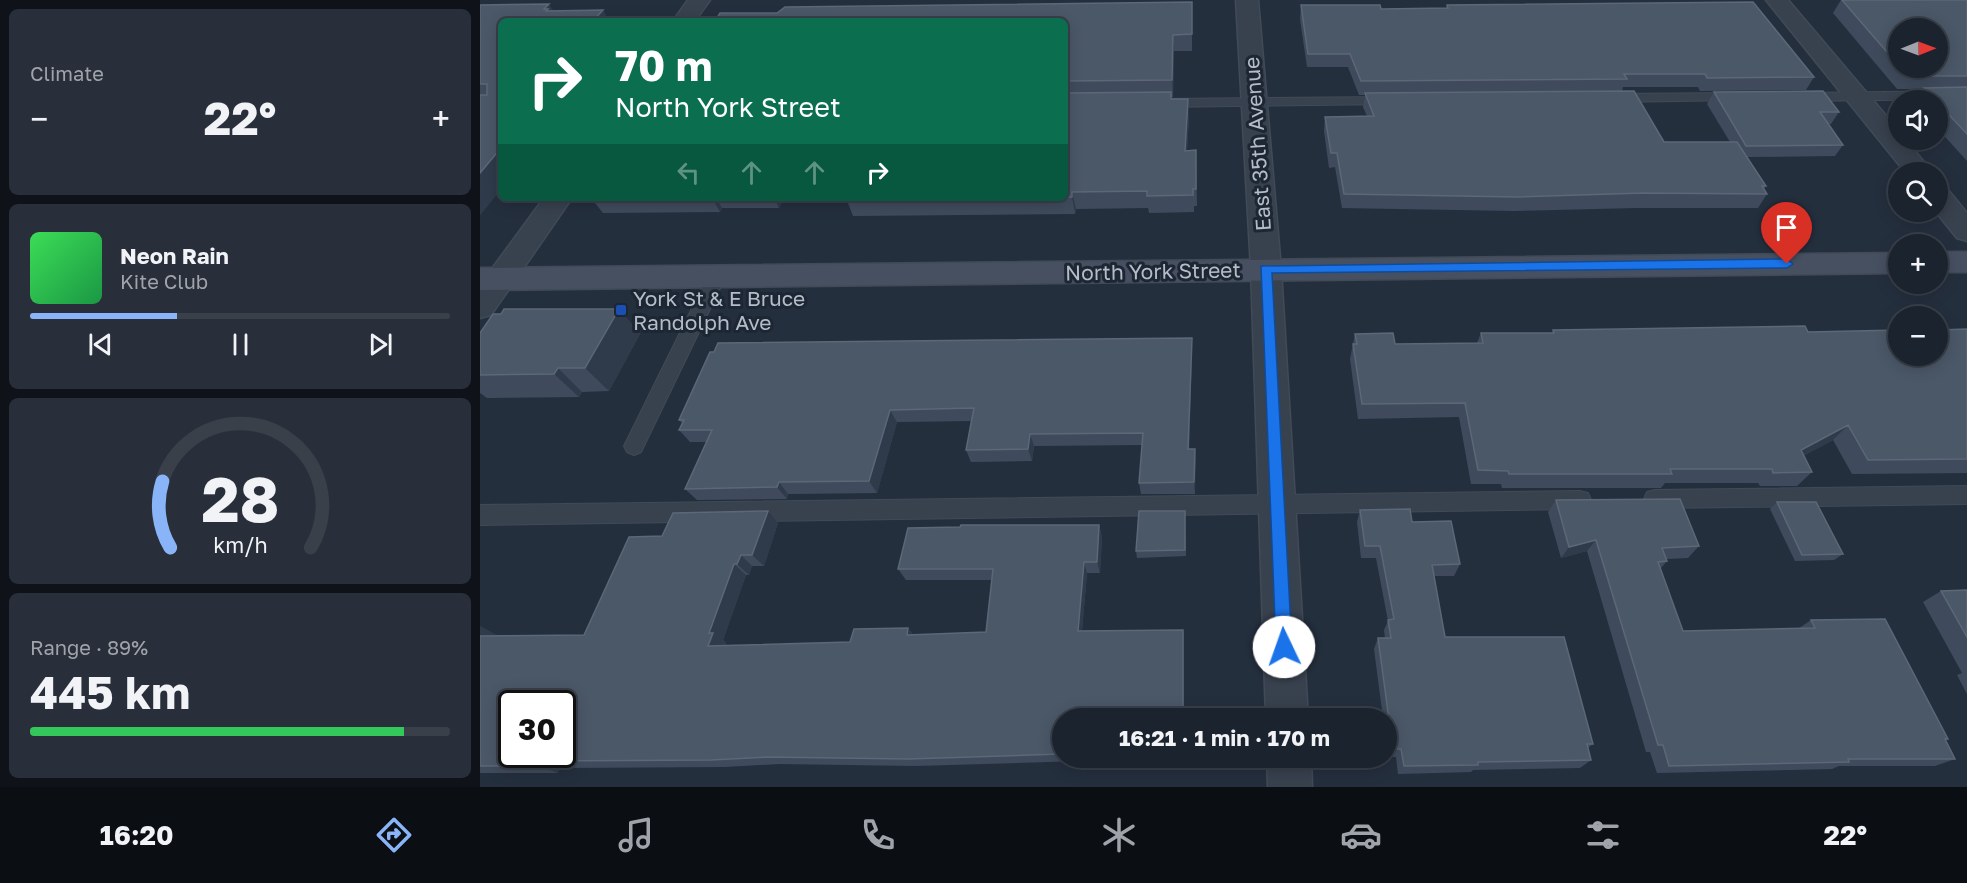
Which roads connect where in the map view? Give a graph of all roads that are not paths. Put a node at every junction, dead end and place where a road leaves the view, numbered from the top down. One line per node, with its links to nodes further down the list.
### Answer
1 (699, 0): 4 (street)
2 (1247, 0): 11 (street, East 35th Avenue)
3 (1777, 0): 6 (street)
4 (686, 18)
5 (1967, 95): 6 (lane)
6 (1857, 96): 8 (lane); 13 (street)
7 (1750, 97): 9 (lane)
8 (1786, 97)
9 (1596, 99)
10 (1407, 100): 11 (lane)
11 (1254, 102): 12 (lane); 20 (street, East 35th Avenue)
12 (1148, 103)
13 (1911, 162)
14 (555, 201): 22 (street)
15 (1948, 208): 16 (street)
16 (1967, 231)
17 (1888, 262): 20 (main road, North York Street)
18 (1948, 262): 19 (main road)
19 (1967, 262)
20 (1266, 269): 21 (main road, North York Street); 28 (street, East 35th Avenue)
21 (717, 276): 22 (main road, North York Street); 24 (lane)
22 (490, 279): 23 (street)
23 (480, 306)
24 (634, 446)
25 (1967, 495): 27 (lane)
26 (1599, 500): 28 (lane)
27 (1634, 500)
28 (1278, 505): 29 (lane); 30 (street, East 35th Avenue)
29 (480, 515)
30 (1287, 708)
31 (1289, 768): 32 (street)
32 (1290, 787)

